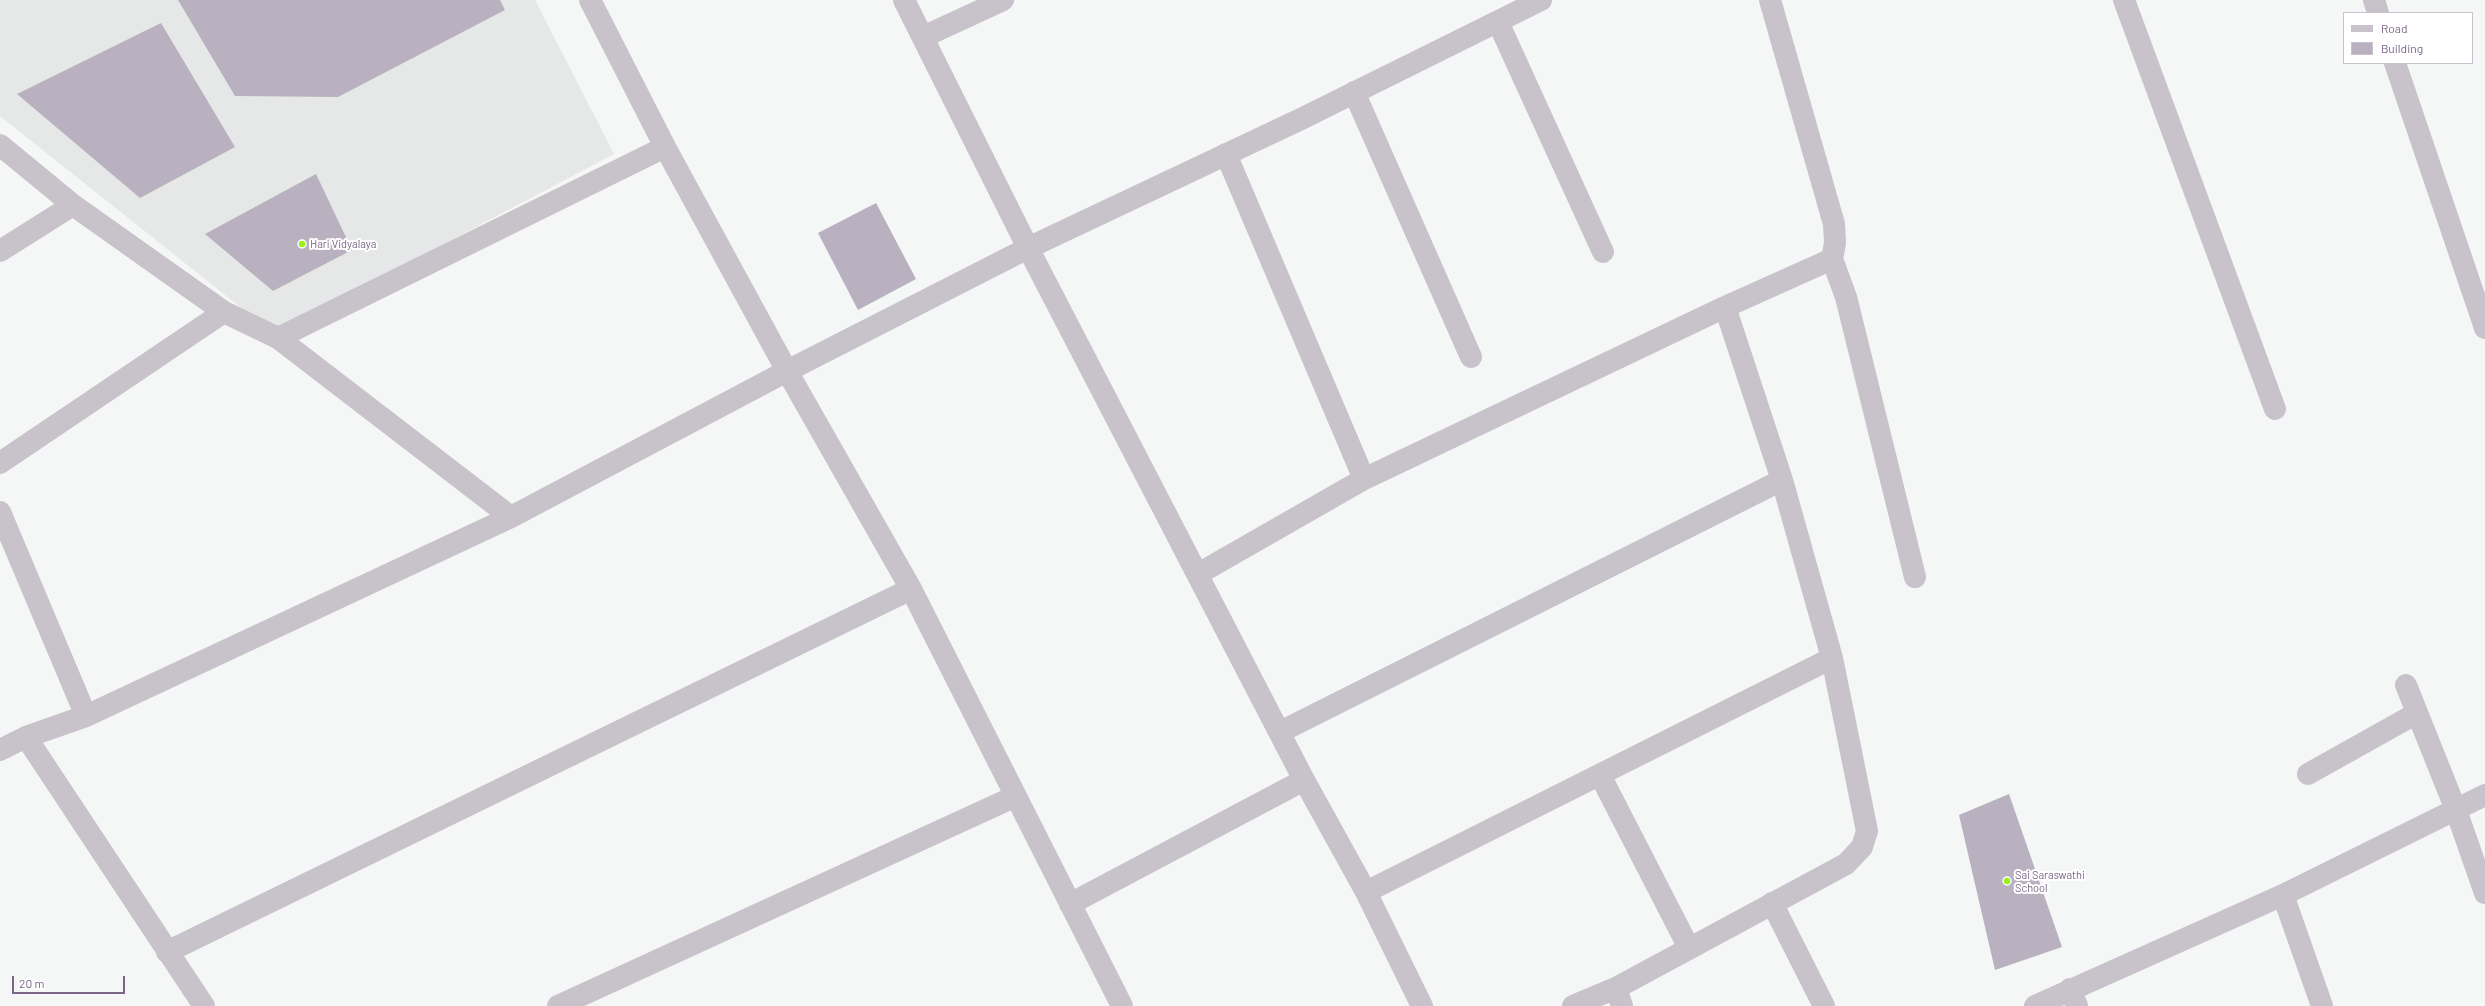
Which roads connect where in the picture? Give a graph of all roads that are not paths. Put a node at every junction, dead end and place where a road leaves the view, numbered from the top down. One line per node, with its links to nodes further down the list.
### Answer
1 (590, 0): 14 (street)
2 (904, 0): 10 (street)
3 (1003, 0): 10 (street)
4 (1541, 0): 9 (street)
5 (1770, 0): 20 (street)
6 (2124, 0): 27 (street)
7 (2374, 0): 8 (street)
8 (2378, 12)
9 (1498, 22): 12 (street); 19 (street)
10 (923, 37): 17 (street)
11 (2395, 64): 23 (street)
12 (1354, 92): 15 (street); 25 (street)
13 (0, 145): 16 (street)
14 (664, 147): 24 (street); 26 (street)
15 (1226, 154): 17 (street); 29 (street)
16 (73, 205): 18 (street); 22 (street)
17 (1028, 248): 26 (street); 33 (street)
18 (0, 250)
19 (1603, 252)
20 (1832, 259): 21 (street); 34 (street)
21 (1725, 307): 29 (street); 30 (street)
22 (224, 312): 24 (street); 28 (street)
23 (2485, 328)
24 (278, 338): 32 (street)
25 (1471, 357)
26 (787, 371): 32 (street); 35 (street)
27 (2275, 409)
28 (0, 463)
29 (1364, 479): 33 (street)
30 (1782, 480): 36 (street); 40 (street)
31 (0, 512): 39 (street)
32 (511, 517): 39 (street)
33 (1198, 574): 40 (street)
34 (1915, 577)
35 (911, 589): 47 (street); 55 (street)
36 (1832, 658): 44 (street); 52 (street)
37 (2406, 685): 38 (street)
38 (2417, 713): 43 (street); 48 (street)
39 (86, 716): 41 (street)
40 (1280, 732): 45 (street)
41 (26, 737): 42 (street); 55 (street)
42 (0, 750)
43 (2308, 774)
44 (1600, 775): 49 (street); 54 (street)
45 (1304, 780): 49 (street); 53 (street)
46 (2485, 795): 48 (street)
47 (1016, 796): 53 (street); 59 (street)
48 (2456, 810): 50 (street); 51 (street)
49 (1366, 892): 61 (street)
50 (2485, 893)
51 (2283, 895): 57 (street); 65 (street)
52 (1772, 903): 54 (street); 63 (street)
53 (1070, 904): 60 (street)
54 (1689, 948): 56 (street)
55 (167, 952): 58 (street)
56 (1619, 997): 62 (street)
57 (2074, 997): 64 (street)
58 (204, 1006)
59 (558, 1006)
60 (1122, 1006)
61 (1422, 1006)
62 (1573, 1006)
63 (1824, 1006)
64 (2036, 1006)
65 (2322, 1006)

